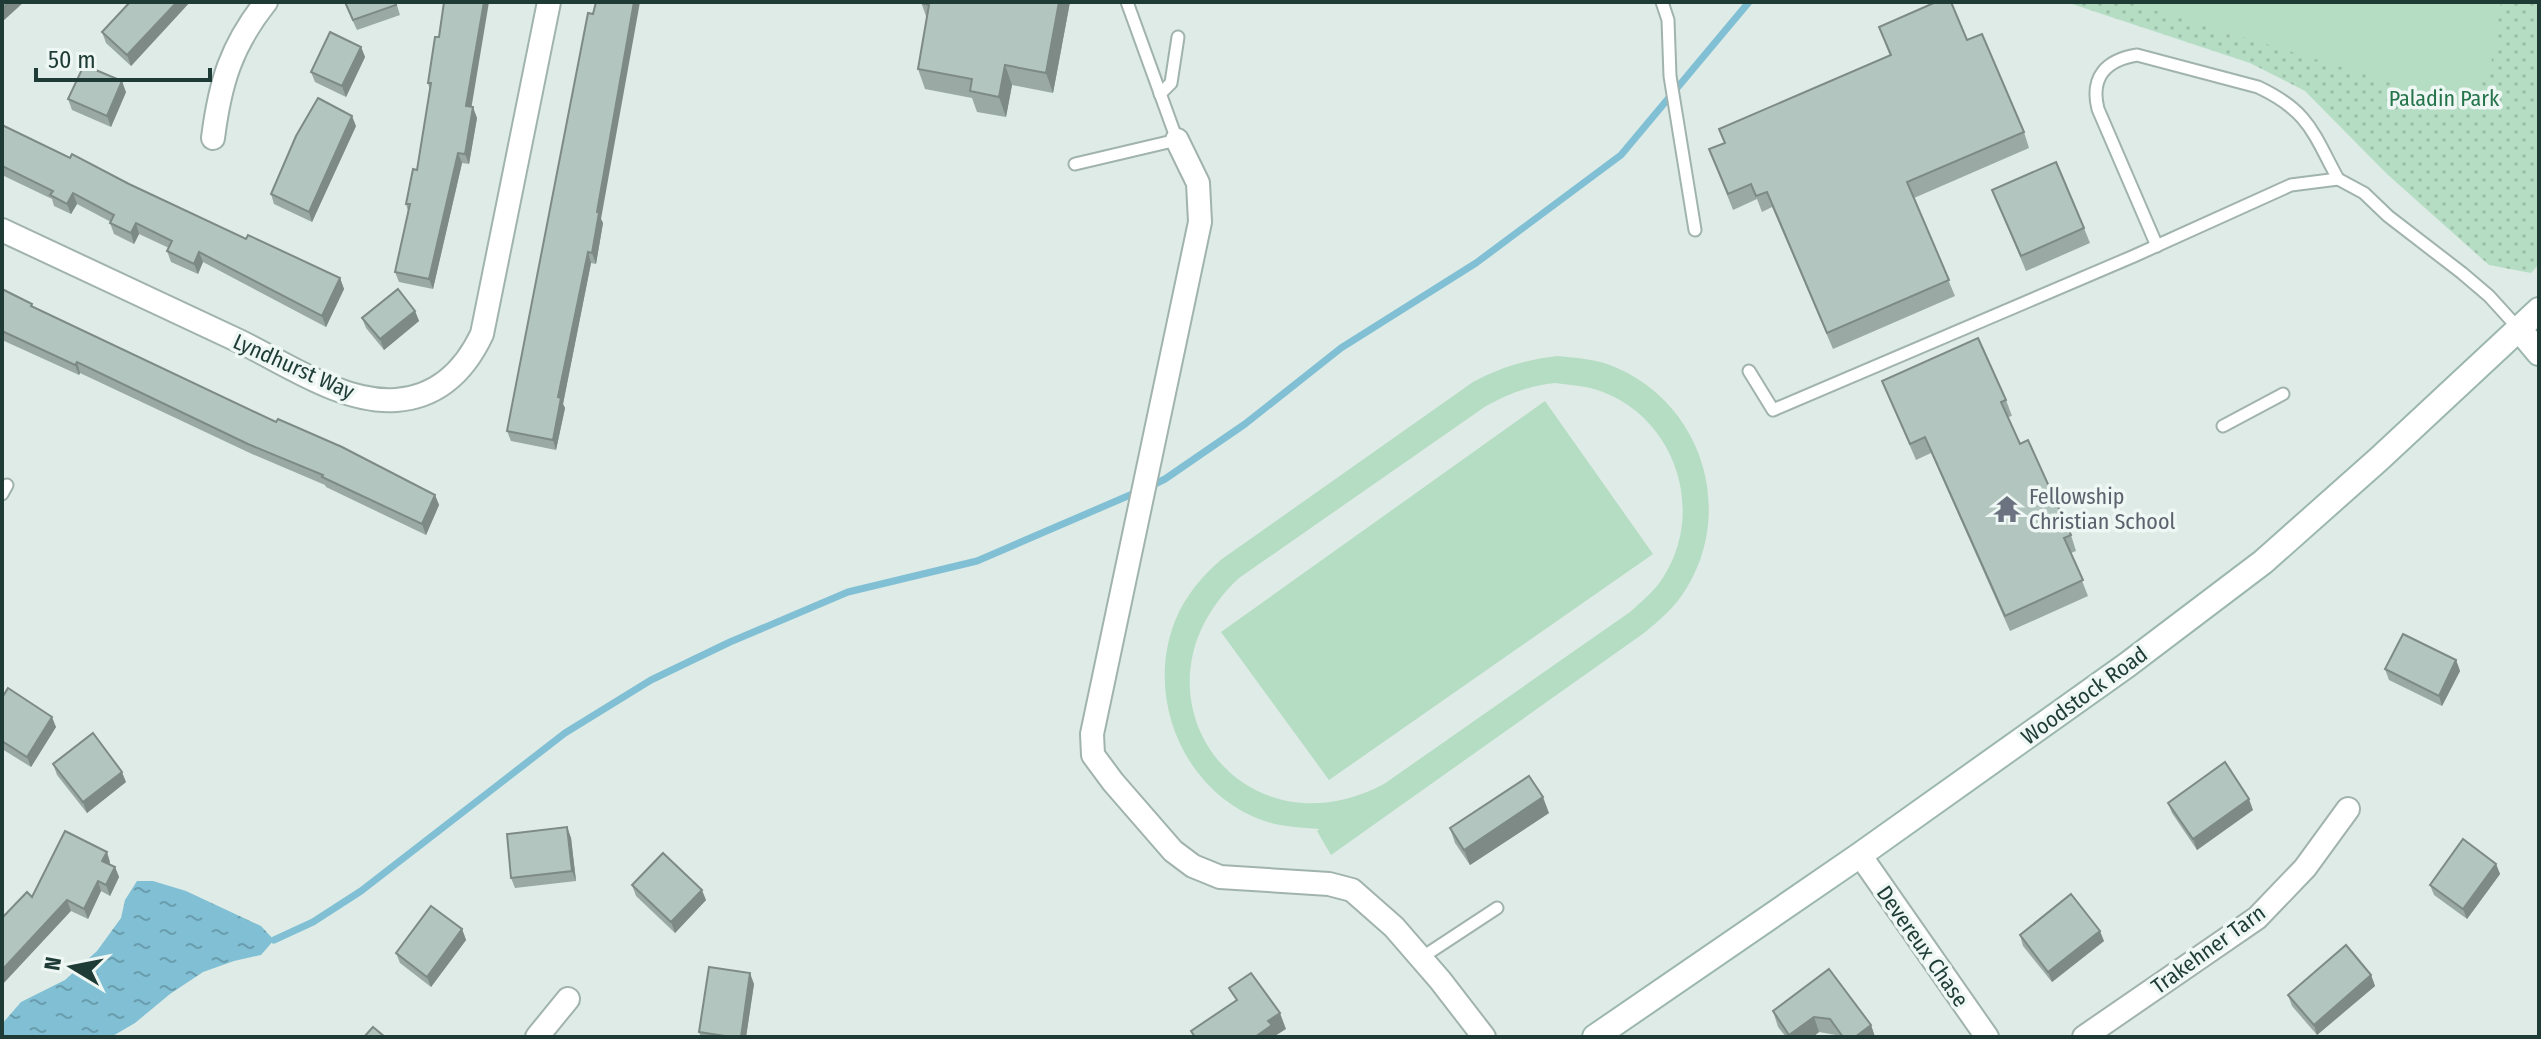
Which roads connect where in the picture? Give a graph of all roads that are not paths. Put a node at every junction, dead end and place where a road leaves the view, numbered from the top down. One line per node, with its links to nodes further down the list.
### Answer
1 (266, 2): 7 (street)
2 (549, 2): 11 (street, Lyndhurst Way)
3 (1127, 2): 6 (lane)
4 (1662, 2): 12 (lane)
5 (1178, 37): 6 (lane)
6 (1160, 94): 8 (lane)
7 (213, 138)
8 (1177, 140): 9 (lane); 23 (street)
9 (1075, 164)
10 (2338, 179): 13 (lane); 13 (lane); 15 (lane)
11 (2, 230)
12 (1695, 230)
13 (2157, 246): 17 (lane)
14 (2539, 310): 15 (street, Woodstock Road)
15 (2519, 329): 16 (street); 21 (street, Woodstock Road)
16 (2539, 353)
17 (1749, 371)
18 (2283, 394): 19 (lane)
19 (2223, 426)
20 (2348, 809): 29 (street, Trakehner Tarn)
21 (1860, 855): 27 (street, Woodstock Road); 28 (street, Devereux Chase)
22 (1497, 908): 23 (lane)
23 (1421, 958): 26 (street)
24 (568, 999): 25 (street)
25 (537, 1037)
26 (1484, 1037)
27 (1595, 1037)
28 (1987, 1037)
29 (2084, 1037)

